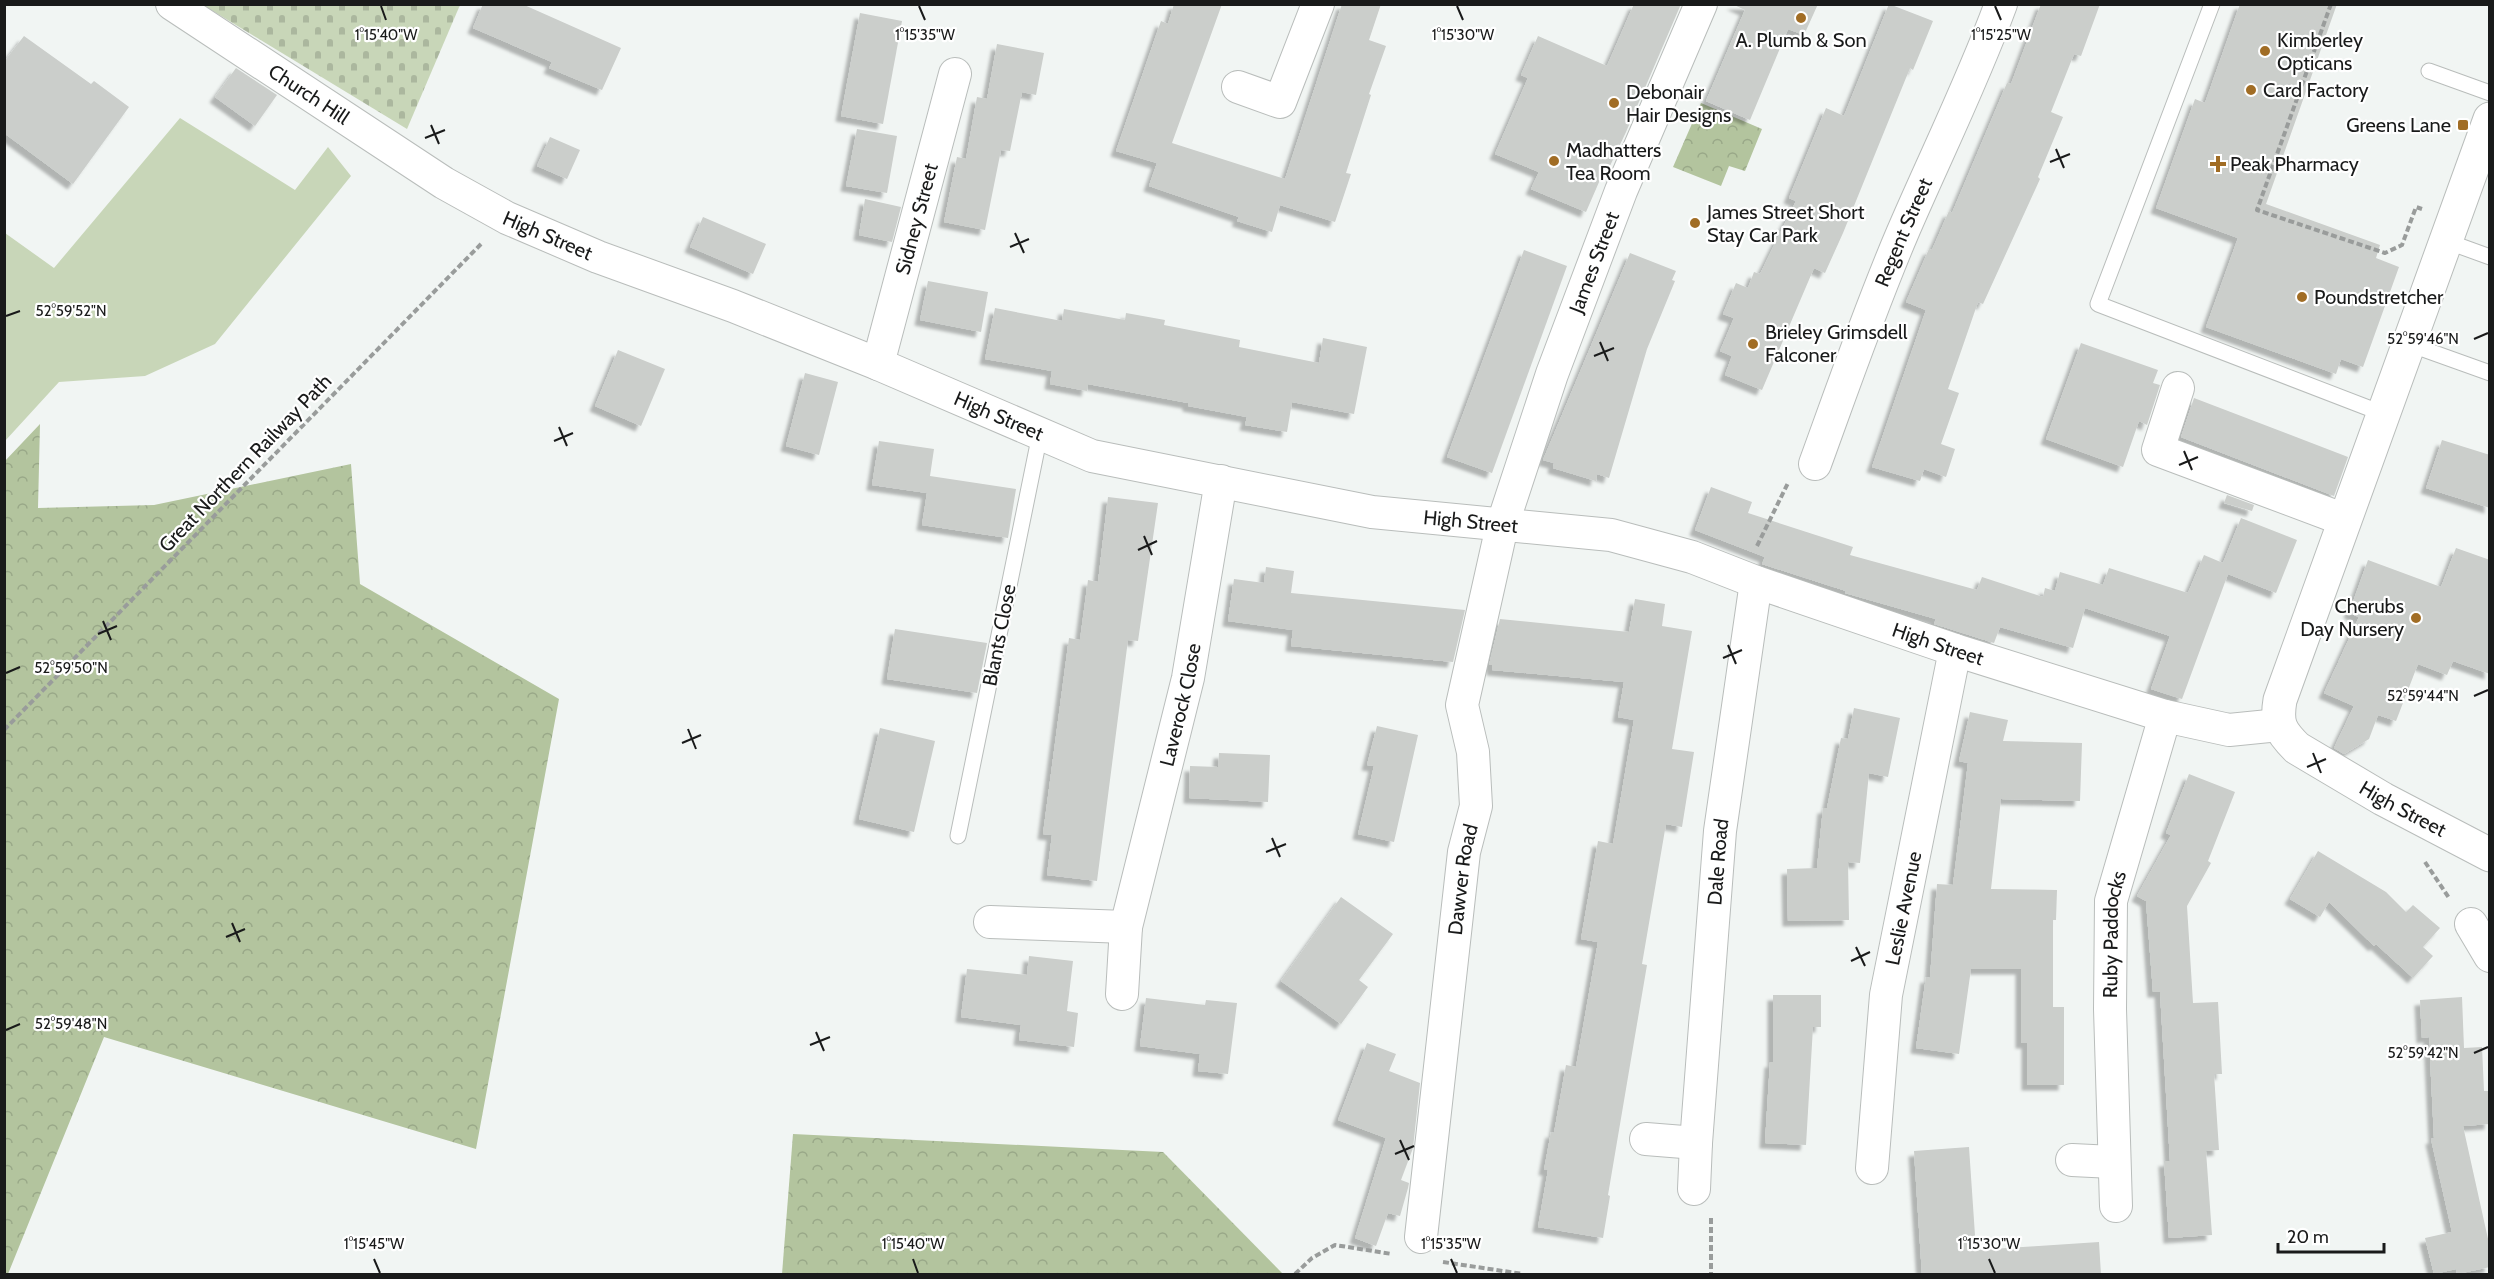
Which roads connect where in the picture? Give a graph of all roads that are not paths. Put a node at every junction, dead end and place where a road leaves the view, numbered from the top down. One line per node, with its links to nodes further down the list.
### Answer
1 (172, 4): 11 (street, Church Hill)
2 (1701, 4): 23 (street, James Street)
3 (2001, 4): 20 (street, Regent Street)
4 (2212, 4): 18 (lane)
5 (1316, 11): 8 (street)
6 (2429, 71): 9 (lane)
7 (955, 74): 15 (street, Sidney Street)
8 (1238, 87)
9 (2490, 93)
10 (2490, 119): 12 (street)
11 (444, 183): 15 (street, High Street)
12 (2450, 231): 13 (lane); 14 (street)
13 (2490, 257)
14 (2409, 344): 16 (lane); 18 (street)
15 (878, 364): 19 (street, High Street)
16 (2490, 373)
17 (2178, 388): 22 (street)
18 (2384, 414): 22 (street)
19 (1040, 434): 21 (street, High Street); 28 (lane, Blants Close)
20 (1815, 464)
21 (1221, 481): 23 (street, High Street); 32 (street, Laverock Close)
22 (2345, 520): 27 (street)
23 (1502, 526): 24 (street, High Street); 42 (street, Dawver Road)
24 (1750, 580): 25 (street, High Street); 36 (street, Dale Road)
25 (1955, 650): 26 (street, High Street); 39 (street, Leslie Avenue)
26 (2165, 716): 27 (street, High Street); 38 (street, Ruby Paddocks)
27 (2279, 725): 29 (street, High Street)
28 (958, 836)
29 (2490, 855)
30 (990, 922): 32 (street)
31 (2471, 924): 33 (street)
32 (1126, 927): 34 (street, Laverock Close)
33 (2490, 956)
34 (1122, 994)
35 (1646, 1139): 36 (street)
36 (1696, 1143): 40 (street, Dale Road)
37 (2072, 1160): 38 (street)
38 (2113, 1162): 41 (street, Ruby Paddocks)
39 (1872, 1168)
40 (1695, 1189)
41 (2116, 1206)
42 (1421, 1237)

